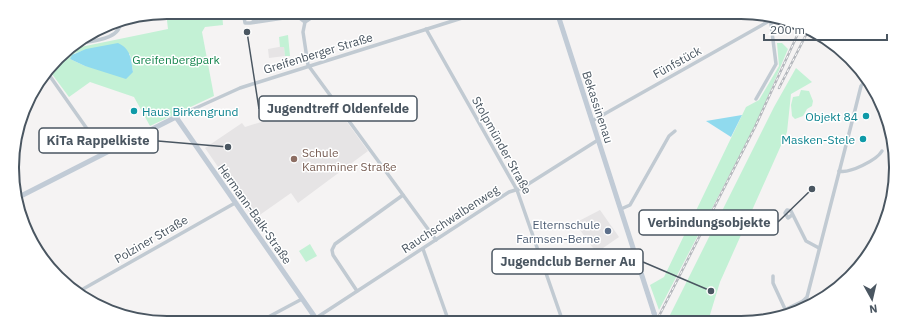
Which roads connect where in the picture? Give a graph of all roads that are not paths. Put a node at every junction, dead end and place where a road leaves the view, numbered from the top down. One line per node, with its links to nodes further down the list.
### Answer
1 (277, 19): 7 (street)
2 (301, 19): 8 (street)
3 (310, 19): 8 (street)
4 (457, 19): 11 (street, Greifenberger Straße)
5 (559, 19): 18 (street, Bekassinenau)
6 (765, 21): 18 (street, Fünfstück)
7 (257, 22)
8 (305, 22): 13 (street)
9 (771, 22): 16 (street)
10 (120, 27): 12 (street)
11 (426, 29): 13 (street, Greifenberger Straße); 24 (street, Stolpmünder Straße)
12 (90, 41)
13 (308, 65): 17 (street, Greifenberger Straße); 25 (street)
14 (50, 77): 22 (street)
15 (863, 84): 23 (street)
16 (756, 99)
17 (176, 117): 22 (street, Greifenberger Straße); 27 (street, Hermann-Balk-Straße)
18 (592, 121): 20 (street, Bekassinenau)
19 (675, 131): 28 (street)
20 (598, 140): 24 (street, Rauchschwalbenweg); 28 (street, Bekassinenau)
21 (882, 151): 23 (street)
22 (104, 153): 26 (street, Greifenberger Straße)
23 (839, 171): 31 (street)
24 (517, 190): 30 (street, Rauchschwalbenweg); 43 (street, Stolpmünder Straße)
25 (403, 194): 30 (street); 35 (street)
26 (22, 195)
27 (235, 203): 34 (street, Polziner Straße); 36 (street, Hermann-Balk-Straße)
28 (621, 209): 44 (street, Bekassinenau, bridge)
29 (792, 216): 31 (street)
30 (436, 240): 32 (street, Rauchschwalbenweg)
31 (819, 248): 37 (street)
32 (423, 249): 35 (street, Rauchschwalbenweg); 42 (street)
33 (773, 276): 38 (street)
34 (83, 289)
35 (357, 291): 41 (street, Rauchschwalbenweg)
36 (302, 299): 39 (street); 40 (street, Hermann-Balk-Straße)
37 (803, 301): 38 (street)
38 (785, 309)
39 (270, 316)
40 (314, 316)
41 (323, 316)
42 (447, 316)
43 (561, 316)
44 (655, 316)

